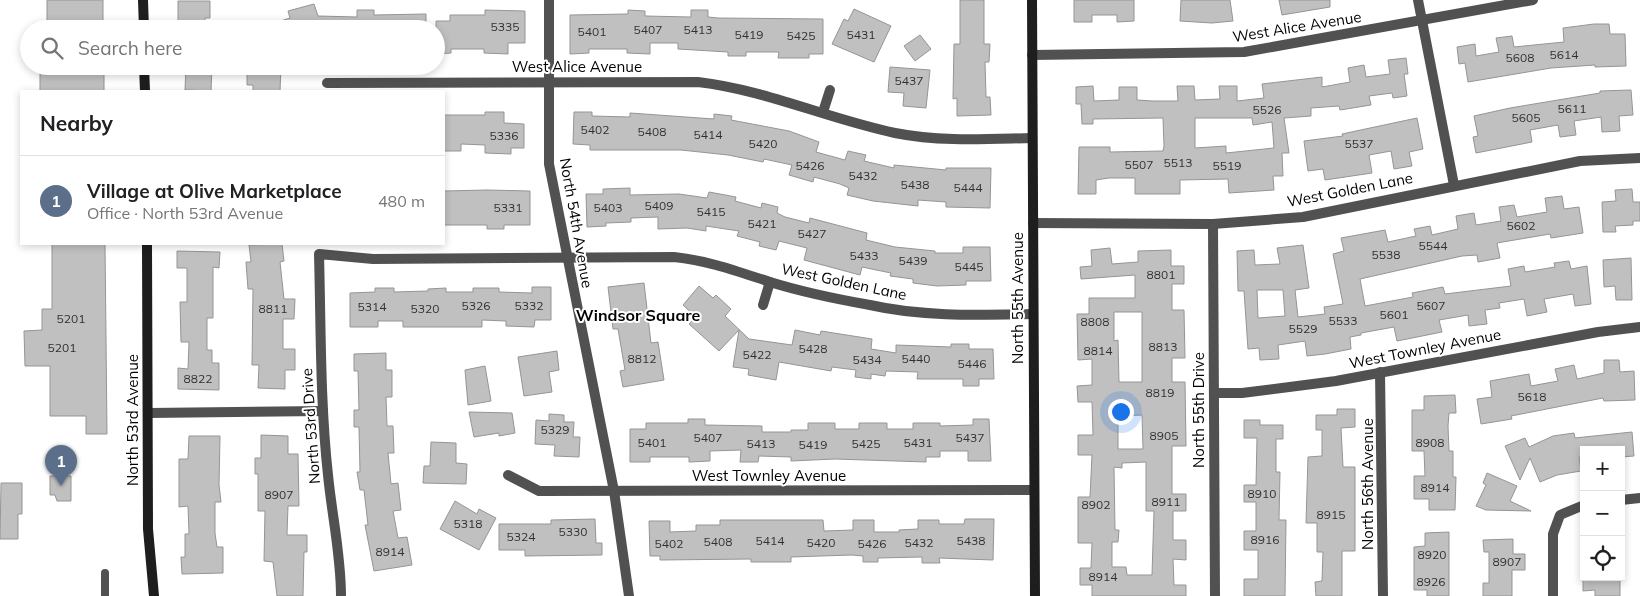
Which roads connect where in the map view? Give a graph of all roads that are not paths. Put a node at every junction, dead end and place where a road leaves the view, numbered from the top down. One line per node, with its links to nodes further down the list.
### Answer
1 (143, 0): 6 (street)
2 (548, 0): 10 (street, North 54th Avenue)
3 (1032, 0): 8 (street, North 55th Avenue)
4 (1418, 0): 7 (street)
5 (1533, 0): 7 (street, West Alice Avenue)
6 (144, 20)
7 (1423, 21): 8 (street, West Alice Avenue); 17 (street)
8 (1032, 55): 15 (street, North 55th Avenue)
9 (144, 75): 12 (street)
10 (548, 82): 11 (street, West Alice Avenue); 14 (street, West Alice Avenue); 22 (street, North 54th Avenue)
11 (327, 83)
12 (145, 90)
13 (830, 90): 14 (street)
14 (823, 112): 15 (street, West Alice Avenue)
15 (1032, 138): 18 (street, North 55th Avenue)
16 (1640, 158): 17 (street, West Golden Lane)
17 (1454, 185): 19 (street, West Golden Lane)
18 (1033, 223): 19 (street, West Golden Lane); 25 (street, North 55th Avenue)
19 (1213, 224): 28 (street, North 55th Drive)
20 (147, 245): 30 (street, North 53rd Avenue)
21 (319, 254): 22 (street, West Golden Lane); 29 (street, North 53rd Drive)
22 (566, 258): 23 (street, West Golden Lane); 33 (street, North 54th Avenue)
23 (770, 282): 24 (street, West Golden Lane); 25 (street, West Golden Lane)
24 (762, 306)
25 (1033, 314): 32 (street, North 55th Avenue)
26 (1640, 327): 27 (street, West Townley Avenue)
27 (1380, 372): 28 (street, West Townley Avenue); 44 (street, North 56th Avenue)
28 (1214, 393): 43 (street, North 55th Drive)
29 (323, 411): 30 (street); 40 (street, North 53rd Drive)
30 (149, 413): 39 (street, North 53rd Avenue)
31 (508, 475): 33 (street, West Townley Avenue)
32 (1034, 490): 33 (street, West Townley Avenue); 42 (street, North 55th Avenue)
33 (614, 491): 41 (street, North 54th Avenue)
34 (1640, 498): 35 (street)
35 (1625, 500)
36 (1580, 507): 45 (street)
37 (105, 573): 38 (lane)
38 (105, 596)
39 (154, 596)
40 (341, 596)
41 (629, 596)
42 (1035, 596)
43 (1215, 596)
44 (1383, 596)
45 (1554, 596)

